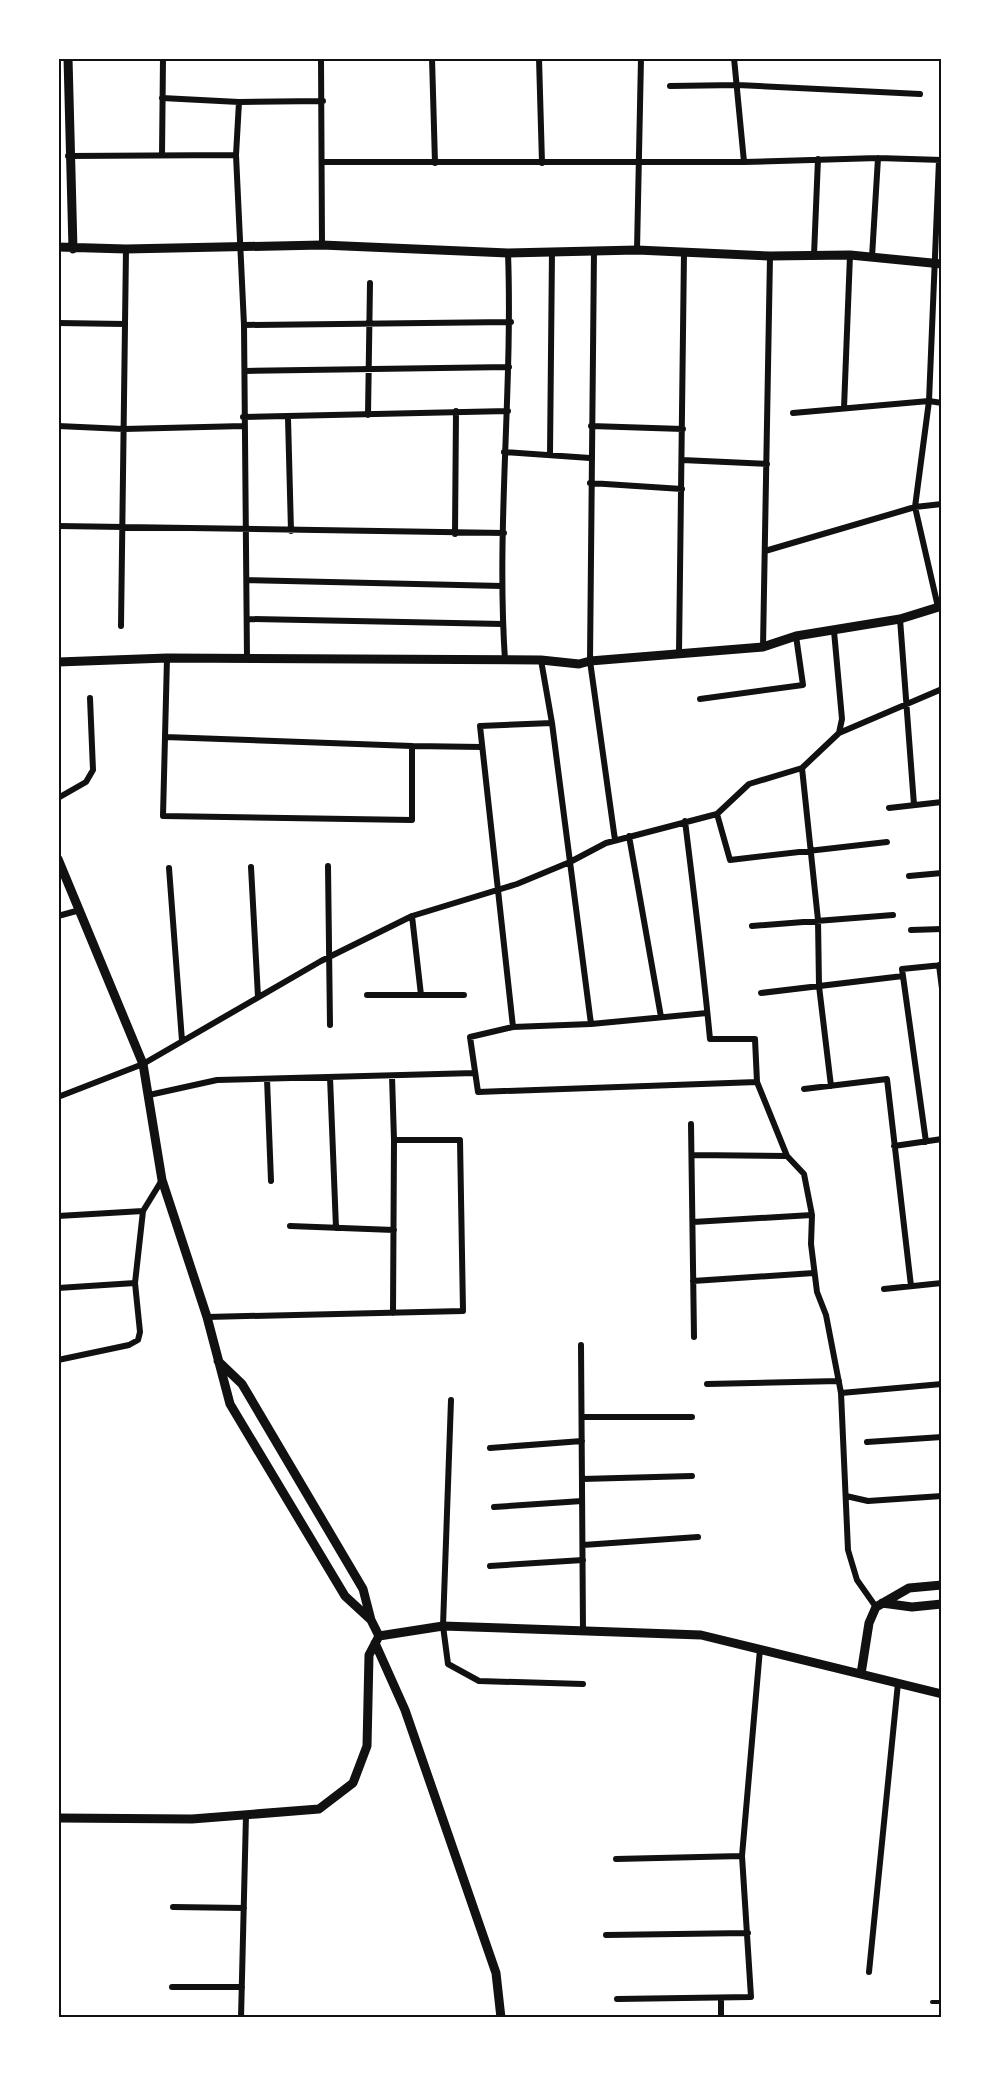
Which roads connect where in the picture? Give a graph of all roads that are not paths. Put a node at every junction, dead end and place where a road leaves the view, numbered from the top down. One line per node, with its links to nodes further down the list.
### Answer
1 (68, 58): 16 (street)
2 (163, 58): 11 (street)
3 (321, 58): 12 (street)
4 (432, 58): 23 (street)
5 (539, 58): 24 (street)
6 (641, 58): 20 (street)
7 (734, 58): 8 (street)
8 (738, 85): 9 (street); 10 (street); 22 (street)
9 (670, 86)
10 (920, 94)
11 (162, 98): 13 (street); 15 (street)
12 (323, 101): 13 (street); 21 (street)
13 (239, 102): 14 (street)
14 (236, 154): 15 (street); 26 (street)
15 (162, 155): 16 (street)
16 (68, 156): 28 (street)
17 (878, 158): 18 (street); 19 (street); 38 (street)
18 (818, 159): 22 (street); 35 (street)
19 (940, 160): 39 (street)
20 (639, 161): 22 (street); 24 (street); 31 (street)
21 (323, 162): 23 (street); 25 (street)
22 (744, 162)
23 (435, 163): 24 (street)
24 (542, 163)
25 (322, 245): 26 (street); 34 (street)
26 (242, 246): 29 (street); 45 (street)
27 (58, 247): 28 (street)
28 (73, 249): 29 (street)
29 (126, 249): 43 (street)
30 (594, 249): 31 (street); 32 (street); 60 (street)
31 (638, 250): 33 (street)
32 (552, 251): 34 (street); 64 (street)
33 (684, 252): 37 (street); 62 (street)
34 (508, 253): 41 (street)
35 (814, 255): 36 (street); 37 (street)
36 (850, 255): 38 (street); 51 (street)
37 (770, 256): 67 (street)
38 (872, 257): 39 (street)
39 (938, 264): 49 (street)
40 (370, 283): 44 (street)
41 (511, 322): 44 (street); 46 (street)
42 (58, 323): 43 (street)
43 (125, 324): 61 (street)
44 (370, 324): 45 (street); 47 (street)
45 (244, 326): 48 (street)
46 (509, 367): 47 (street); 53 (street)
47 (370, 370): 48 (street); 55 (street)
48 (245, 371): 56 (street)
49 (929, 401): 50 (street); 51 (street); 71 (street)
50 (942, 404)
51 (844, 408): 54 (street)
52 (456, 411): 53 (street); 55 (street); 77 (street)
53 (508, 411): 63 (street)
54 (793, 413)
55 (368, 415): 57 (street)
56 (243, 417): 57 (street); 59 (street)
57 (288, 418): 75 (street)
58 (58, 426): 61 (street)
59 (244, 426): 61 (street); 74 (street)
60 (591, 426): 62 (street); 65 (street)
61 (124, 429): 73 (street)
62 (683, 429): 66 (street)
63 (504, 452): 64 (street); 76 (street)
64 (550, 455): 65 (street)
65 (590, 458): 68 (street)
66 (682, 460): 67 (street); 69 (street)
67 (767, 464): 78 (street)
68 (590, 483): 69 (street); 94 (street)
69 (682, 489): 89 (street)
70 (942, 504): 71 (street)
71 (915, 507): 78 (street); 81 (street)
72 (58, 526): 73 (street)
73 (122, 528): 74 (street); 85 (street)
74 (248, 531): 75 (street); 79 (street)
75 (291, 531): 77 (street)
76 (504, 533): 77 (street); 80 (street)
77 (455, 534)
78 (765, 551): 88 (street)
79 (248, 580): 80 (street); 82 (street)
80 (502, 586): 84 (street)
81 (940, 607): 83 (street)
82 (248, 619): 84 (street); 91 (street)
83 (900, 619): 86 (street); 99 (street)
84 (503, 624): 92 (street)
85 (121, 626)
86 (834, 631): 87 (street); 101 (street)
87 (796, 636): 88 (street); 98 (street)
88 (763, 646): 89 (street)
89 (679, 653): 94 (street)
90 (167, 658): 91 (street); 95 (street); 102 (street)
91 (247, 659): 92 (street)
92 (505, 660): 93 (street)
93 (541, 660): 94 (street); 100 (street)
94 (590, 661): 113 (street)
95 (58, 662)
96 (942, 689): 99 (street)
97 (90, 698): 106 (street)
98 (700, 699)
99 (906, 704): 101 (street); 108 (street)
100 (552, 723): 104 (street); 117 (street)
101 (840, 733): 105 (street)
102 (165, 737): 103 (street); 103 (street)
103 (412, 746): 104 (street)
104 (482, 747): 123 (street)
105 (802, 768): 110 (street); 115 (street)
106 (58, 798)
107 (942, 802): 108 (street)
108 (914, 805): 109 (street)
109 (890, 808)
110 (717, 814): 111 (street); 115 (street)
111 (685, 820): 112 (street); 142 (street)
112 (629, 836): 113 (street); 143 (street)
113 (615, 840): 117 (street)
114 (887, 842): 115 (street)
115 (811, 852): 128 (street)
116 (58, 859): 124 (street)
117 (570, 862): 123 (street); 144 (street)
118 (327, 866): 132 (street)
119 (250, 867): 141 (street)
120 (169, 868): 147 (street)
121 (942, 873): 122 (street)
122 (909, 876)
123 (498, 890): 127 (street); 146 (street)
124 (80, 910): 126 (street); 148 (street)
125 (893, 915): 128 (street)
126 (58, 916)
127 (412, 916): 132 (street); 139 (street)
128 (818, 920): 129 (street); 135 (street)
129 (752, 926)
130 (942, 928): 131 (street)
131 (911, 930)
132 (330, 956): 141 (street); 145 (street)
133 (940, 965): 134 (street); 136 (street)
134 (903, 976): 135 (street); 161 (street)
135 (819, 986): 137 (street); 154 (street)
136 (942, 989)
137 (761, 993)
138 (368, 995): 139 (street)
139 (421, 995): 140 (street)
140 (464, 995)
141 (258, 997): 147 (street)
142 (707, 1013): 143 (street); 153 (street)
143 (661, 1017): 144 (street)
144 (591, 1024): 146 (street)
145 (330, 1025)
146 (513, 1027): 149 (street)
147 (182, 1041): 148 (street)
148 (143, 1064): 156 (street); 157 (street)
149 (475, 1073): 150 (street); 153 (street)
150 (392, 1076): 151 (street); 160 (street)
151 (330, 1077): 152 (street); 172 (street)
152 (267, 1079): 156 (street); 166 (street)
153 (757, 1082): 164 (street)
154 (831, 1086): 155 (street); 162 (street)
155 (804, 1089)
156 (149, 1095): 165 (street)
157 (58, 1097)
158 (691, 1124): 163 (street)
159 (942, 1139): 161 (street)
160 (394, 1140): 173 (street); 181 (street)
161 (926, 1142): 162 (street)
162 (894, 1146): 178 (street)
163 (692, 1155): 164 (street); 170 (street)
164 (787, 1156): 168 (street)
165 (162, 1180): 167 (street); 182 (street)
166 (271, 1181)
167 (143, 1211): 169 (street); 176 (street)
168 (812, 1215): 170 (street); 174 (street)
169 (58, 1216)
170 (693, 1222): 175 (street)
171 (290, 1227): 172 (street)
172 (336, 1228): 173 (street)
173 (394, 1230): 181 (street)
174 (814, 1273): 175 (street); 187 (street)
175 (693, 1281): 183 (street)
176 (135, 1283): 179 (street); 185 (street)
177 (942, 1283): 178 (street)
178 (911, 1286): 180 (street)
179 (58, 1288)
180 (884, 1289)
181 (393, 1313): 182 (street)
182 (207, 1317): 186 (street)
183 (694, 1336)
184 (581, 1344): 192 (street)
185 (58, 1360)
186 (218, 1361): 211 (street); 211 (street)
187 (839, 1380): 188 (street); 190 (street)
188 (706, 1384)
189 (942, 1384): 190 (street)
190 (841, 1393): 200 (street)
191 (451, 1400): 212 (street)
192 (582, 1416): 193 (street); 195 (street)
193 (692, 1417)
194 (942, 1437): 196 (street)
195 (582, 1441): 197 (street); 199 (street)
196 (867, 1442)
197 (490, 1448)
198 (692, 1476): 199 (street)
199 (582, 1479): 202 (street)
200 (846, 1496): 201 (street); 210 (street)
201 (942, 1497)
202 (582, 1502): 203 (street); 205 (street)
203 (494, 1507)
204 (699, 1537): 205 (street)
205 (583, 1545): 206 (street)
206 (583, 1560): 207 (street); 213 (street)
207 (490, 1566)
208 (942, 1585): 210 (street)
209 (942, 1604): 210 (street)
210 (879, 1605): 216 (street)
211 (371, 1620): 214 (street)
212 (443, 1626): 213 (street); 214 (street); 218 (street)
213 (583, 1631): 215 (street)
214 (377, 1639): 220 (street); 236 (street)
215 (760, 1648): 216 (street); 222 (street)
216 (861, 1674): 217 (street)
217 (898, 1683): 219 (street); 228 (street)
218 (583, 1684)
219 (942, 1694)
220 (246, 1815): 221 (street); 225 (street)
221 (58, 1818)
222 (742, 1856): 223 (street); 226 (street)
223 (616, 1859)
224 (173, 1907): 225 (street)
225 (244, 1908): 230 (street)
226 (748, 1933): 227 (street); 231 (street)
227 (606, 1935)
228 (869, 1972)
229 (172, 1987): 230 (street)
230 (242, 1987): 235 (street)
231 (721, 1998): 232 (street); 237 (street)
232 (617, 1999)
233 (932, 2002): 234 (lane)
234 (942, 2002)
235 (241, 2018)
236 (501, 2018)
237 (721, 2018)

